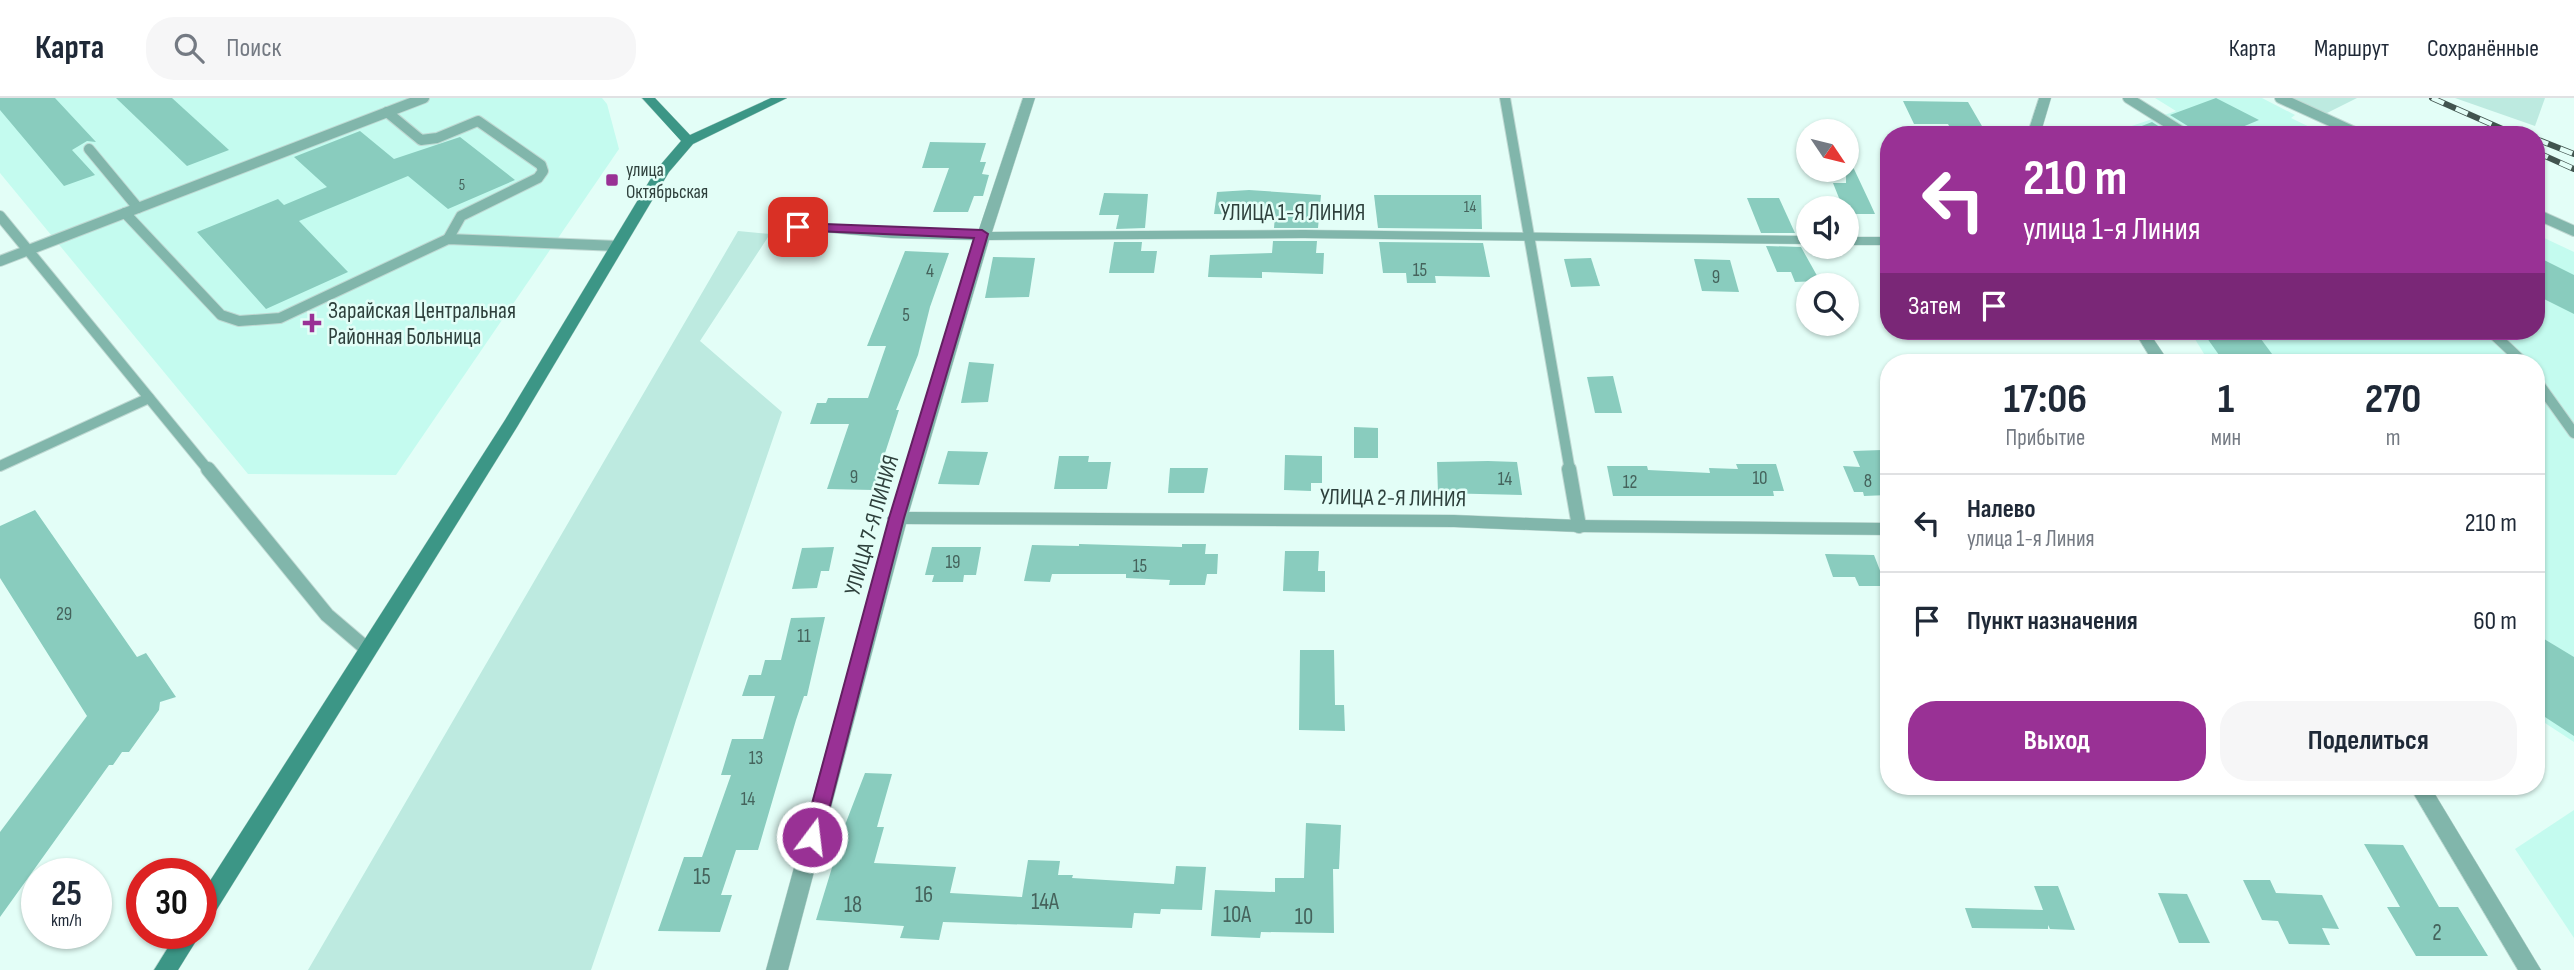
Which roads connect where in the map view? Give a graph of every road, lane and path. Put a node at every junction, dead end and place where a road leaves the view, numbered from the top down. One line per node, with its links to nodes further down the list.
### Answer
1 (424, 98): 9 (lane)
2 (648, 98): 13 (main road)
3 (781, 98): 13 (main road)
4 (1029, 98): 21 (street, УЛИЦА 7-Я ЛИНИЯ)
5 (1505, 98): 22 (lane)
6 (2045, 98): 10 (street)
7 (2128, 98): 11 (lane)
8 (2280, 98): 12 (lane)
9 (387, 112): 15 (lane); 23 (lane)
10 (2035, 126)
11 (2172, 126)
12 (2341, 126)
13 (688, 141): 27 (main road)
14 (89, 149): 15 (lane)
15 (138, 208): 16 (lane)
16 (125, 213): 23 (lane); 28 (lane)
17 (0, 216): 28 (lane)
18 (2545, 218): 20 (lane)
19 (778, 225): 21 (street, УЛИЦА 1-Я ЛИНИЯ)
20 (2574, 231)
21 (982, 234): 22 (street, УЛИЦА 1-Я ЛИНИЯ); 36 (street, УЛИЦА 7-Я ЛИНИЯ)
22 (1530, 239): 24 (street, УЛИЦА 1-Я ЛИНИЯ); 37 (lane)
23 (449, 240): 27 (lane)
24 (1796, 240)
25 (1859, 241): 26 (street)
26 (1880, 241)
27 (618, 246): 39 (main road)
28 (28, 250): 29 (lane); 33 (lane)
29 (0, 261)
30 (2500, 340): 31 (lane)
31 (2514, 354)
32 (2545, 393): 34 (lane)
33 (149, 398): 35 (lane); 39 (lane)
34 (2574, 433)
35 (0, 466)
36 (897, 518): 37 (street, УЛИЦА 2-Я ЛИНИЯ); 44 (street, УЛИЦА 7-Я ЛИНИЯ)
37 (1579, 526): 38 (street, УЛИЦА 2-Я ЛИНИЯ)
38 (1880, 529)
39 (368, 650): 41 (main road)
40 (2424, 795): 45 (street)
41 (217, 890)
42 (179, 949): 43 (main road)
43 (165, 970)
44 (777, 970)
45 (2530, 970)

